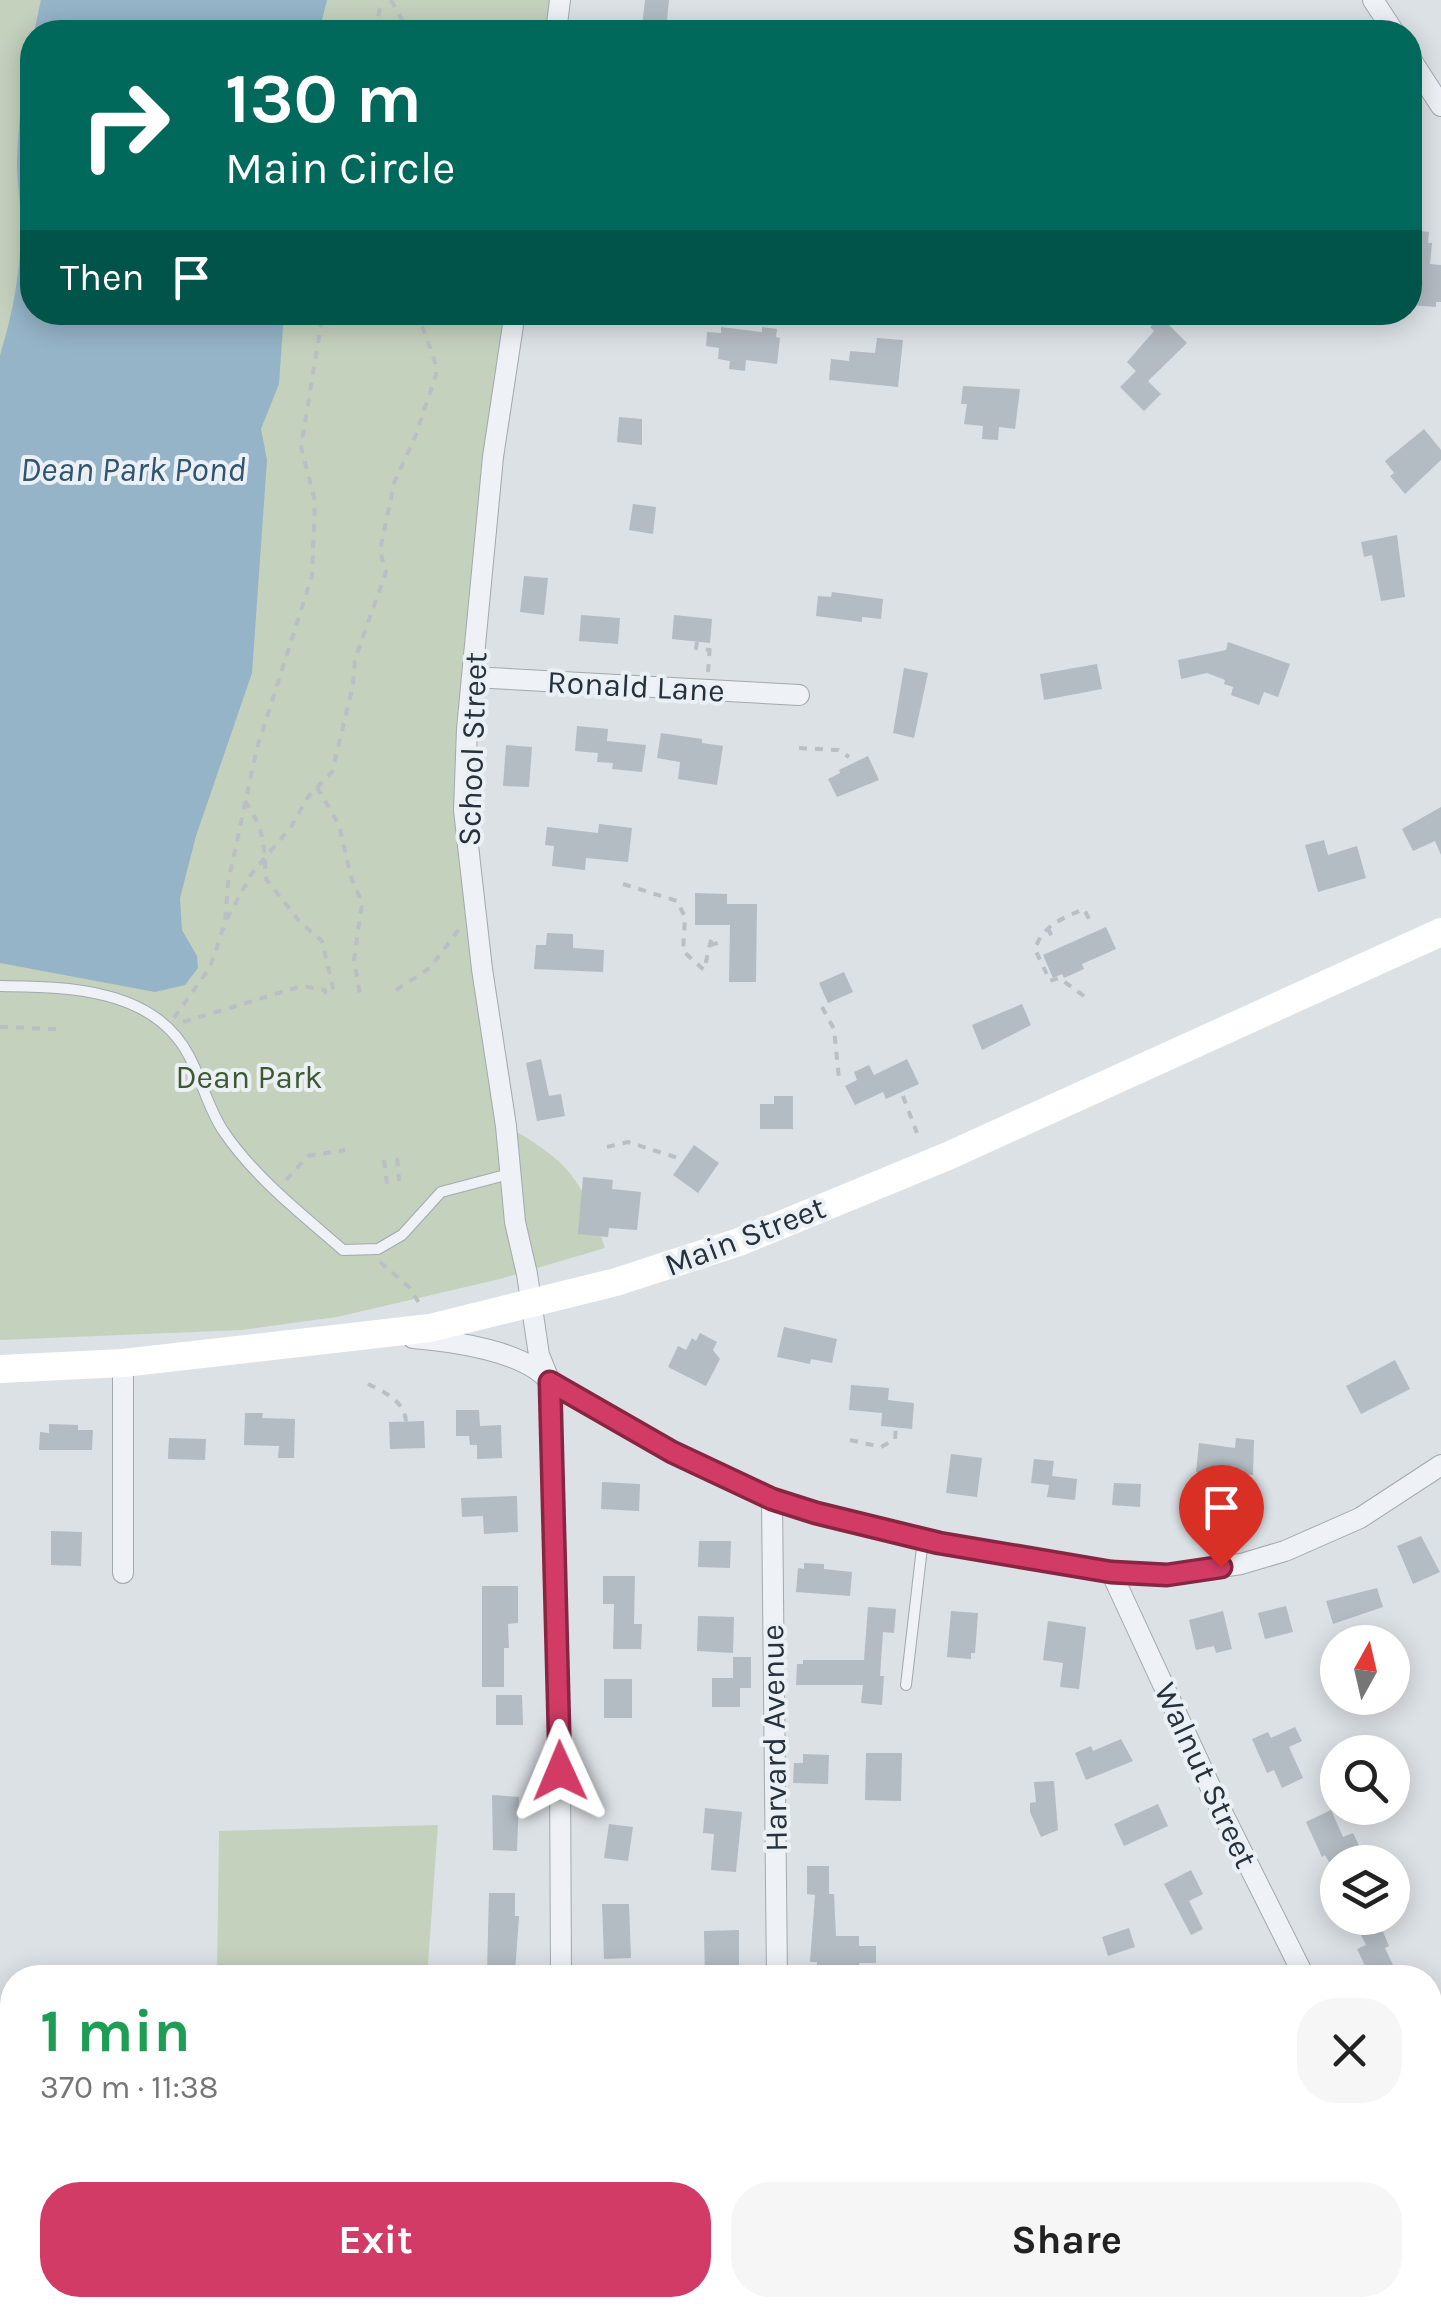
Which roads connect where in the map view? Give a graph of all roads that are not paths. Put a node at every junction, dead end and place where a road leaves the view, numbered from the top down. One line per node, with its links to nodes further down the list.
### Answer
1 (1422, 77): 2 (street)
2 (1441, 106)
3 (513, 325): 4 (street, School Street)
4 (472, 676): 5 (street, Ronald Lane); 8 (street, School Street)
5 (799, 696)
6 (1441, 932): 9 (main road, Main Street)
7 (0, 986): 8 (lane)
8 (509, 1174): 9 (street, School Street)
9 (531, 1302): 10 (main road, Main Street); 13 (street, School Street)
10 (377, 1335): 11 (main road, Main Street); 13 (street)
11 (123, 1363): 12 (main road, Main Street); 18 (street)
12 (0, 1369)
13 (550, 1382): 15 (street); 20 (street, School Street)
14 (1440, 1469): 17 (street)
15 (772, 1499): 16 (street); 21 (street, Harvard Avenue)
16 (922, 1539): 17 (street); 19 (lane)
17 (1111, 1572): 22 (street, Walnut Street)
18 (123, 1574)
19 (906, 1685)
20 (561, 1965)
21 (777, 1965)
22 (1298, 1965)

